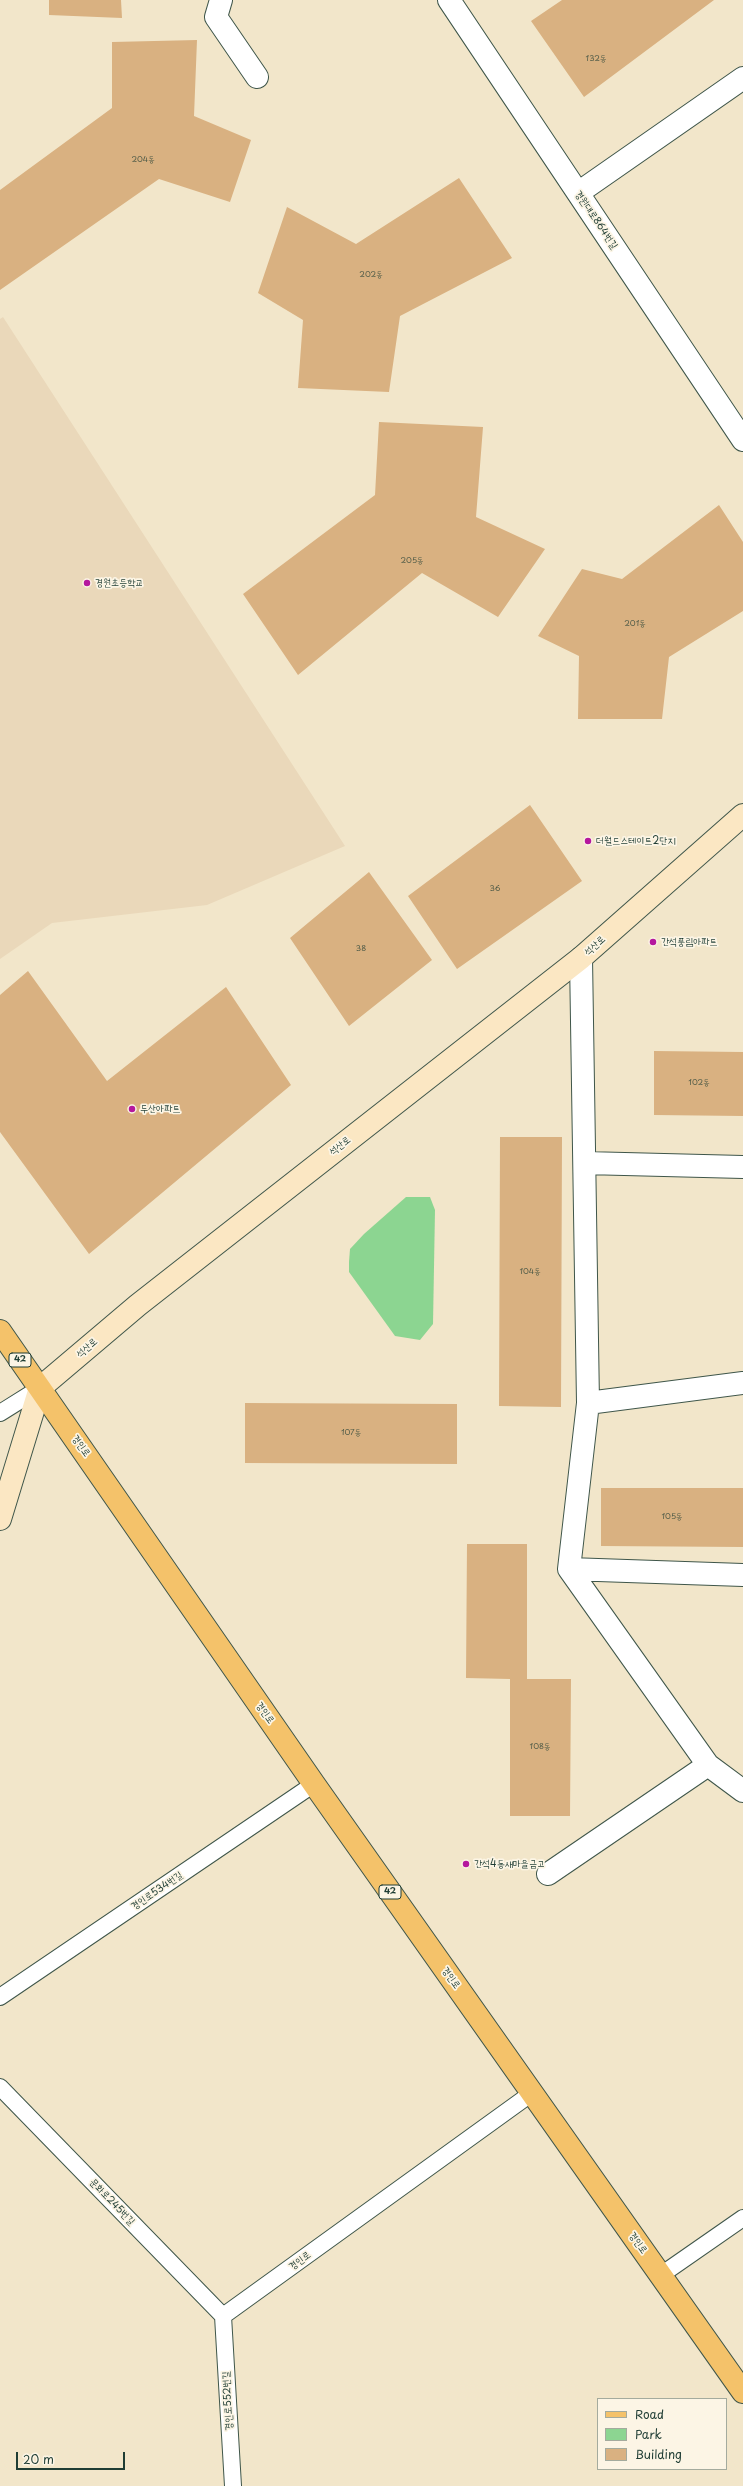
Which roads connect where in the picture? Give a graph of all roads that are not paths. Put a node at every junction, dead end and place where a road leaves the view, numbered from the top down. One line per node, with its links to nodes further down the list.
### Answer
1 (221, 0): 3 (street)
2 (449, 0): 5 (street, 경원대로864번길)
3 (257, 78)
4 (741, 84): 5 (street)
5 (578, 194): 6 (street, 경원대로864번길)
6 (743, 440)
7 (743, 815): 8 (street, 석산로)
8 (581, 958): 9 (street); 13 (street, 석산로)
9 (585, 1163): 10 (street); 14 (street)
10 (743, 1167)
11 (0, 1331): 13 (main road, 경인로 / 42)
12 (743, 1383): 14 (street)
13 (40, 1388): 15 (lane); 16 (street); 20 (main road, 경인로 / 42)
14 (588, 1404): 17 (street)
15 (0, 1413)
16 (0, 1519)
17 (569, 1569): 18 (street); 19 (street)
18 (743, 1575)
19 (708, 1765): 21 (street); 22 (street)
20 (314, 1784): 23 (lane, 경인로534번길); 25 (main road, 경인로 / 42)
21 (743, 1791)
22 (548, 1874)
23 (0, 1997)
24 (0, 2087): 28 (lane, 문화로245번길)
25 (532, 2093): 27 (main road, 경인로 / 42); 28 (lane, 경인로)
26 (743, 2218): 27 (lane)
27 (661, 2275): 29 (main road, 경인로 / 42)
28 (223, 2316): 30 (lane, 경인로552번길)
29 (743, 2392)
30 (232, 2486)

